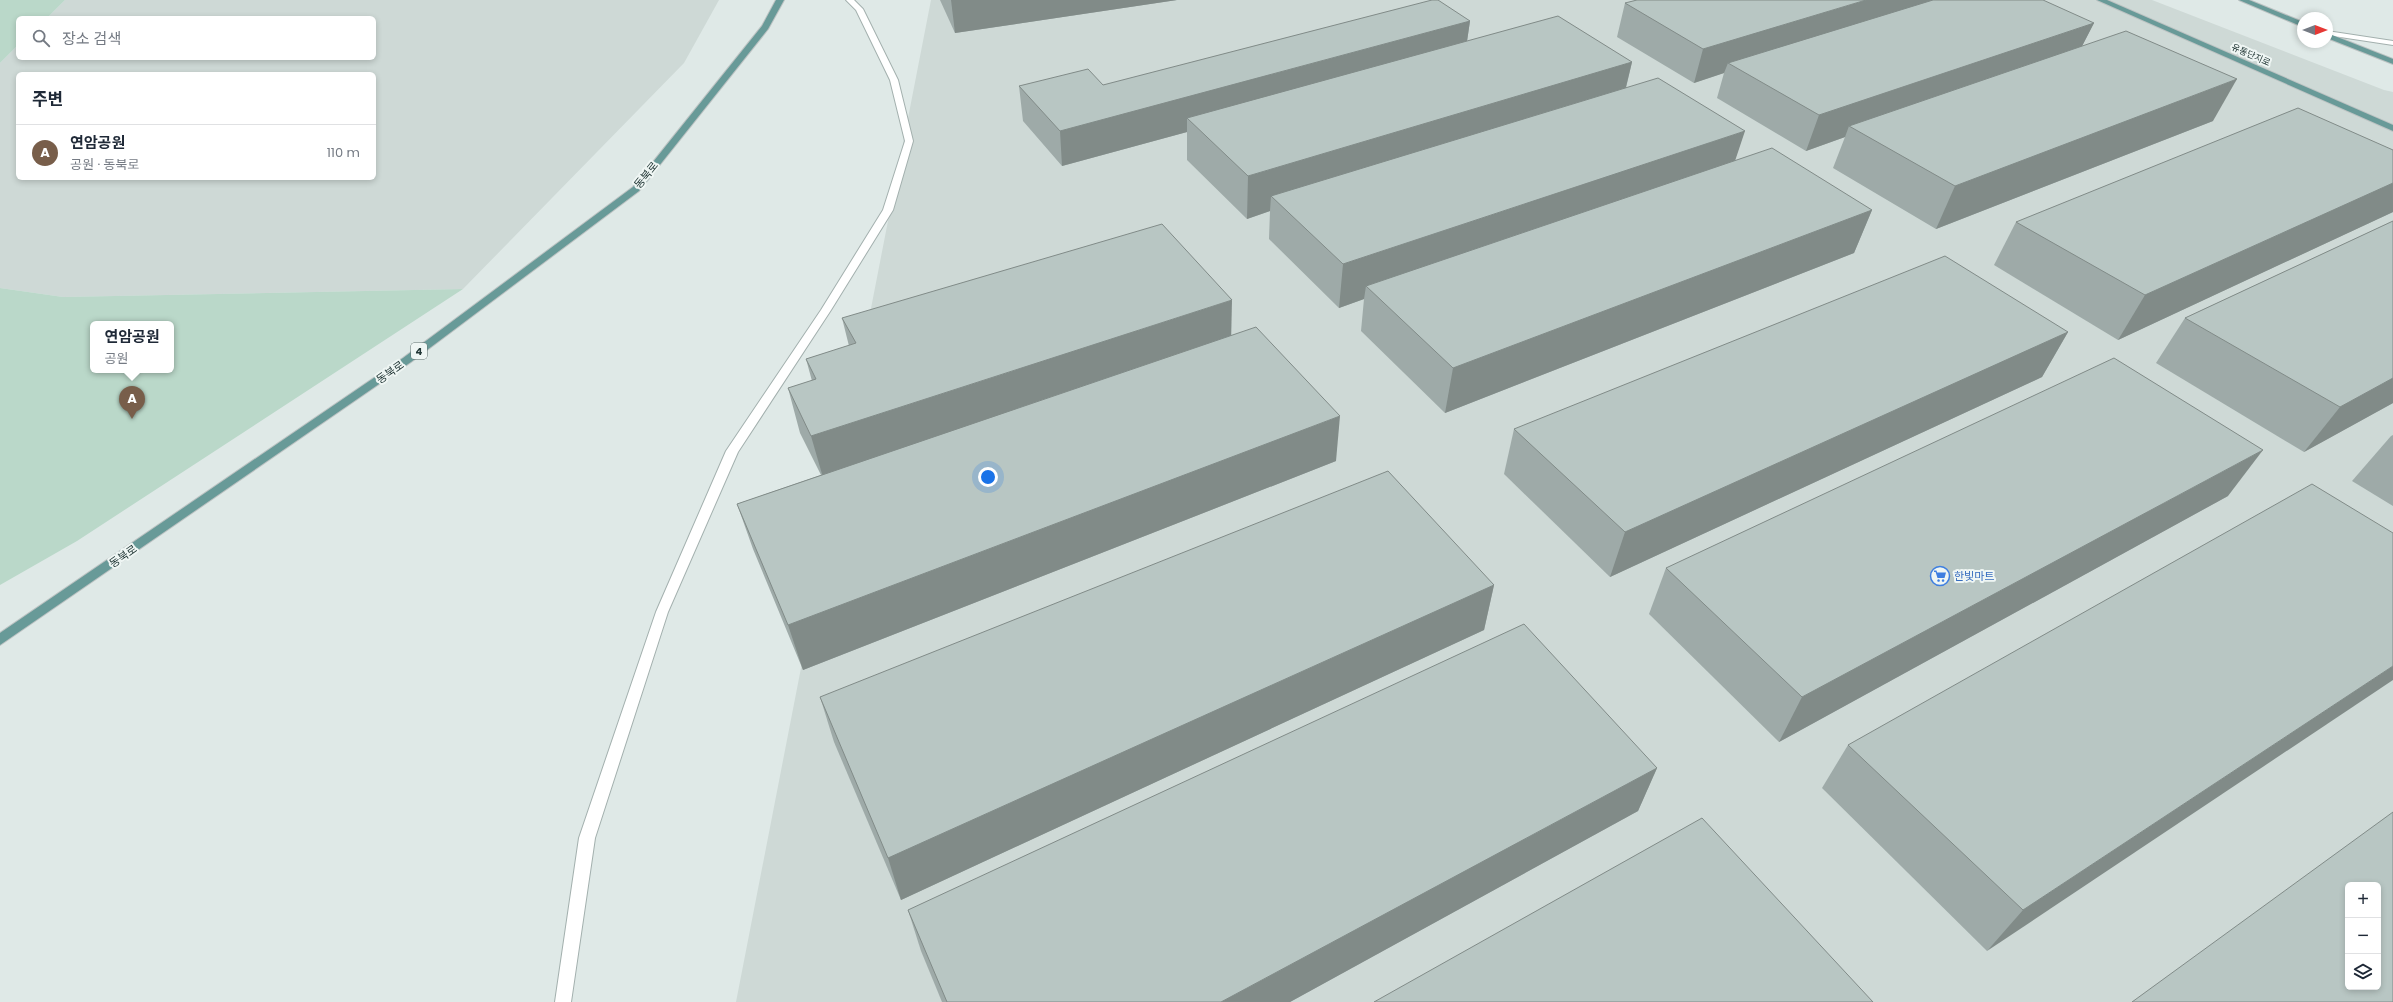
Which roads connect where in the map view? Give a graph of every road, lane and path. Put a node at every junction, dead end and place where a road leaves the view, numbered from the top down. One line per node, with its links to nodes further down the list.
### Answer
1 (780, 0): 11 (main road, 동북로 / 4)
2 (850, 0): 12 (street)
3 (2101, 0): 10 (main road, 유통단지로)
4 (2243, 0): 5 (main road)
5 (2297, 22)
6 (2333, 35): 8 (street)
7 (2333, 37): 9 (main road)
8 (2393, 43)
9 (2393, 62)
10 (2393, 128)
11 (0, 640)
12 (563, 1002)

